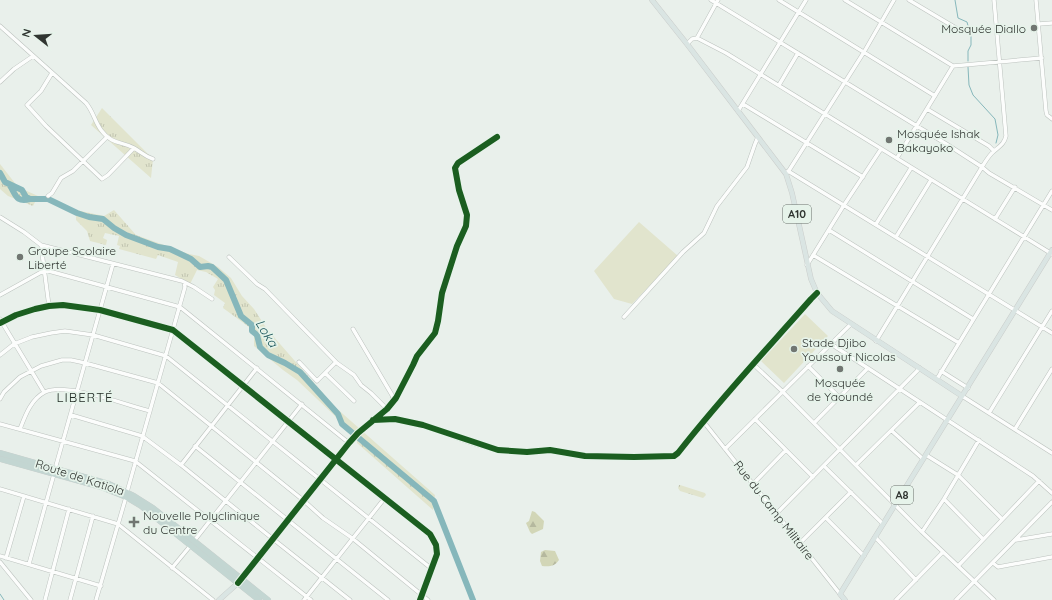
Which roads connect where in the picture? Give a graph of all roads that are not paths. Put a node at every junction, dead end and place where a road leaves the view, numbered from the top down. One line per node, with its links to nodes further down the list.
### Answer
1 (652, 0): 19 (main road, A10)
2 (711, 0): 10 (street)
3 (779, 0): 11 (street)
4 (806, 0): 11 (street)
5 (845, 0): 12 (street)
6 (894, 0): 12 (street)
7 (909, 0): 16 (street)
8 (994, 0): 24 (street)
9 (1036, 0): 14 (street)
10 (717, 2): 17 (street); 18 (street)
11 (798, 12): 18 (street); 20 (street)
12 (882, 23): 20 (street); 25 (street)
13 (1052, 23): 14 (street)
14 (1039, 24): 23 (street)
15 (0, 26): 22 (street)
16 (961, 31)
17 (697, 38): 19 (street); 27 (street)
18 (780, 42): 21 (street); 27 (street)
19 (687, 44): 34 (main road, A10)
20 (864, 52): 29 (street); 31 (street)
21 (798, 53): 29 (street); 30 (street)
22 (33, 56): 26 (street); 28 (street)
23 (1042, 58): 24 (street); 36 (street)
24 (1000, 61): 25 (street); 44 (street)
25 (953, 66): 31 (street)
26 (52, 73): 38 (street); 47 (street)
27 (760, 74): 30 (street); 32 (street)
28 (0, 82)
29 (845, 82): 35 (street); 37 (street)
30 (778, 85): 35 (street)
31 (935, 96): 33 (street)
32 (743, 104): 34 (street); 41 (street)
33 (927, 109): 37 (street); 44 (street)
34 (738, 111): 40 (main road, A10)
35 (825, 114): 41 (street); 43 (street)
36 (1052, 119)
37 (917, 126): 46 (street); 48 (street)
38 (107, 137): 42 (street); 47 (street)
39 (496, 137): 126 (street)
40 (758, 137): 50 (main road, A10); 87 (street)
41 (806, 142): 50 (street); 51 (street)
42 (134, 148): 45 (street); 47 (street)
43 (881, 149): 46 (street); 51 (street)
44 (994, 151): 48 (street)
45 (153, 158)
46 (897, 158): 49 (street)
47 (84, 161): 55 (street)
48 (982, 167): 53 (street); 56 (street)
49 (911, 168): 52 (street); 62 (street)
50 (787, 173): 58 (street); 72 (main road, A10)
51 (862, 176): 58 (street)
52 (930, 180): 56 (street); 65 (street)
53 (1015, 187): 57 (street); 61 (street)
54 (1052, 191): 57 (street)
55 (48, 196)
56 (962, 199): 61 (street); 70 (street)
57 (1043, 204): 59 (street); 64 (street)
58 (844, 206): 62 (street); 63 (street)
59 (1052, 210)
60 (0, 217): 66 (street)
61 (995, 219): 64 (street)
62 (876, 224): 65 (street)
63 (829, 230): 68 (street); 74 (street)
64 (1024, 236): 67 (street); 79 (street)
65 (896, 237): 70 (street)
66 (41, 245): 71 (street); 73 (street)
67 (1051, 252): 85 (main road, A8)
68 (813, 255): 72 (street); 81 (street)
69 (229, 257): 103 (street)
70 (927, 257): 74 (street); 79 (street)
71 (113, 264): 75 (street); 76 (street)
72 (807, 265): 77 (main road, A10)
73 (45, 270): 76 (street); 78 (street); 82 (street)
74 (912, 281): 81 (street); 88 (street)
75 (184, 282): 80 (street); 83 (street)
76 (107, 287): 83 (street); 84 (street)
77 (817, 293): 90 (main road, A10); 105 (street)
78 (0, 295)
79 (988, 295): 85 (street); 88 (street)
80 (212, 299)
81 (897, 305): 96 (street); 97 (street)
82 (49, 306): 84 (street); 89 (street)
83 (180, 307): 93 (street); 107 (street)
84 (100, 310): 93 (street); 95 (street)
85 (1015, 311): 91 (street); 118 (main road, A8)
86 (1052, 311): 91 (street)
87 (624, 317)
88 (973, 319): 97 (street)
89 (0, 321): 98 (street)
90 (851, 324): 96 (main road, A10); 99 (street)
91 (1042, 327): 94 (street); 132 (street)
92 (352, 329): 126 (street)
93 (173, 330): 101 (street); 116 (street)
94 (1052, 333)
95 (93, 335): 98 (street); 101 (street); 104 (street)
96 (876, 340): 109 (main road, A10)
97 (958, 343): 112 (street)
98 (14, 344): 100 (street); 111 (street)
99 (831, 344): 106 (street); 108 (street)
100 (0, 355)
101 (166, 356): 115 (street); 129 (street)
102 (299, 362): 113 (street)
103 (336, 362): 113 (street); 130 (street)
104 (85, 363): 111 (street); 115 (street); 119 (street)
105 (753, 364): 120 (street); 137 (street)
106 (808, 366): 120 (street); 123 (street)
107 (257, 368): 116 (street); 128 (street)
108 (868, 368): 117 (street); 123 (street)
109 (920, 368): 114 (main road, A10); 117 (street)
110 (1052, 370): 143 (street)
111 (30, 371): 121 (street); 124 (street)
112 (941, 371): 114 (street); 118 (street)
113 (325, 373): 125 (street)
114 (937, 379): 122 (main road, A10)
115 (158, 383): 131 (street); 141 (street)
116 (243, 386): 129 (street); 138 (street)
117 (900, 388): 127 (street); 152 (street)
118 (968, 388): 122 (main road, A8)
119 (77, 391): 121 (street); 131 (street); 133 (street)
120 (782, 391): 134 (street); 139 (street)
121 (44, 392): 142 (street)
122 (962, 396): 132 (street); 135 (main road, A8)
123 (839, 397): 139 (street)
124 (0, 399)
125 (354, 401)
126 (394, 401): 130 (street)
127 (920, 402): 135 (street); 144 (street)
128 (302, 404): 138 (street); 149 (street)
129 (228, 405): 141 (street); 148 (street)
130 (387, 409): 136 (street)
131 (150, 411): 145 (street)
132 (989, 413): 143 (street)
133 (70, 415): 145 (street); 147 (street)
134 (755, 419): 151 (street); 153 (street)
135 (948, 419): 146 (street); 156 (main road, A8)
136 (373, 420): 137 (street); 149 (street)
137 (703, 421): 151 (street, Rue du Camp Militaire)
138 (288, 422): 148 (street); 158 (street)
139 (814, 423): 152 (street)
140 (0, 424): 142 (street)
141 (211, 426): 150 (street); 160 (street)
142 (20, 429): 147 (street)
143 (1015, 429): 155 (street)
144 (892, 431): 156 (street); 163 (street)
145 (142, 436): 159 (street); 161 (street)
146 (979, 440): 165 (street); 168 (street)
147 (63, 441): 159 (street); 164 (street)
148 (273, 441): 160 (street); 167 (street)
149 (349, 443): 158 (street)
150 (195, 446): 161 (street); 169 (street)
151 (725, 449): 170 (street, Rue du Camp Militaire)
152 (840, 449): 162 (street); 163 (street)
153 (786, 450): 166 (street); 170 (street)
154 (0, 453): 164 (highway, Route de Katiola)
155 (1052, 453)
156 (925, 457): 165 (street); 182 (main road, A8)
157 (0, 459): 164 (highway, Route de Katiola)
158 (335, 460): 167 (street); 176 (street)
159 (135, 461): 174 (street); 189 (street)
160 (256, 462): 169 (street); 178 (street)
161 (181, 465): 179 (street)
162 (824, 466): 166 (street); 172 (street)
163 (856, 466): 182 (street)
164 (55, 471): 174 (highway, Route de Katiola); 180 (street)
165 (958, 475): 177 (street); 188 (street)
166 (813, 477): 184 (street)
167 (320, 479): 178 (street); 186 (street)
168 (1039, 481): 173 (street); 188 (street)
169 (240, 482): 179 (street); 190 (street)
170 (753, 484): 184 (street, Rue du Camp Militaire)
171 (0, 491): 175 (street)
172 (851, 492): 187 (street); 192 (street)
173 (1052, 493)
174 (127, 494): 191 (street); 200 (highway, Route de Katiola)
175 (24, 496): 180 (street); 206 (street)
176 (384, 498): 186 (street); 214 (street)
177 (944, 499): 193 (street); 198 (street)
178 (303, 500): 190 (street); 196 (street)
179 (226, 501): 189 (street); 197 (street)
180 (47, 502): 183 (street); 211 (street)
181 (1052, 502): 199 (street)
182 (896, 505): 192 (main road, A8); 193 (street)
183 (69, 509): 185 (street); 215 (street)
184 (776, 514): 201 (street, Rue du Camp Militaire)
185 (93, 516): 191 (street); 217 (street)
186 (369, 518): 196 (street); 214 (street)
187 (826, 518): 201 (street); 204 (street)
188 (1002, 519): 198 (street)
189 (210, 521): 200 (street); 207 (street)
190 (288, 521): 197 (street); 208 (street)
191 (118, 524): 213 (street); 221 (street)
192 (883, 524): 195 (main road, A8)
193 (922, 532): 202 (street)
194 (1052, 534): 199 (street)
195 (875, 537): 204 (main road, A8); 218 (street)
196 (352, 538): 208 (street); 222 (street)
197 (273, 539): 207 (street); 216 (street)
198 (983, 539): 212 (street)
199 (1015, 540): 210 (street)
200 (192, 543): 213 (street); 219 (highway, Route de Katiola)
201 (800, 543): 223 (street, Rue du Camp Militaire)
202 (943, 552): 212 (street); 218 (street)
203 (0, 556): 206 (street)
204 (864, 556): 223 (main road, A8)
205 (1052, 557): 210 (street)
206 (6, 558): 211 (street)
207 (258, 559): 219 (street); 224 (street)
208 (336, 559): 216 (street); 235 (street)
209 (0, 562): 225 (street)
210 (993, 563): 220 (street)
211 (29, 564): 215 (street)
212 (958, 566): 220 (street)
213 (172, 568): 229 (street)
214 (432, 569): 222 (street)
215 (52, 571): 217 (street); 226 (street)
216 (322, 577): 224 (street); 234 (street)
217 (76, 578): 221 (street); 227 (street)
218 (916, 580): 239 (street)
219 (240, 581): 230 (main road); 231 (highway, Route de Katiola); 232 (highway, Route de Katiola)
220 (974, 581): 240 (street); 241 (street)
221 (100, 586): 228 (street)
222 (422, 594): 236 (street); 237 (street)
223 (840, 594): 238 (main road, Rue du Camp Militaire)
224 (305, 598): 233 (street)
225 (31, 600)
226 (45, 600)
227 (70, 600)
228 (96, 600)
229 (213, 600)
230 (219, 600)
231 (259, 600)
232 (268, 600)
233 (311, 600)
234 (350, 600)
235 (388, 600)
236 (420, 600)
237 (428, 600)
238 (845, 600)
239 (897, 600)
240 (956, 600)
241 (994, 600)

